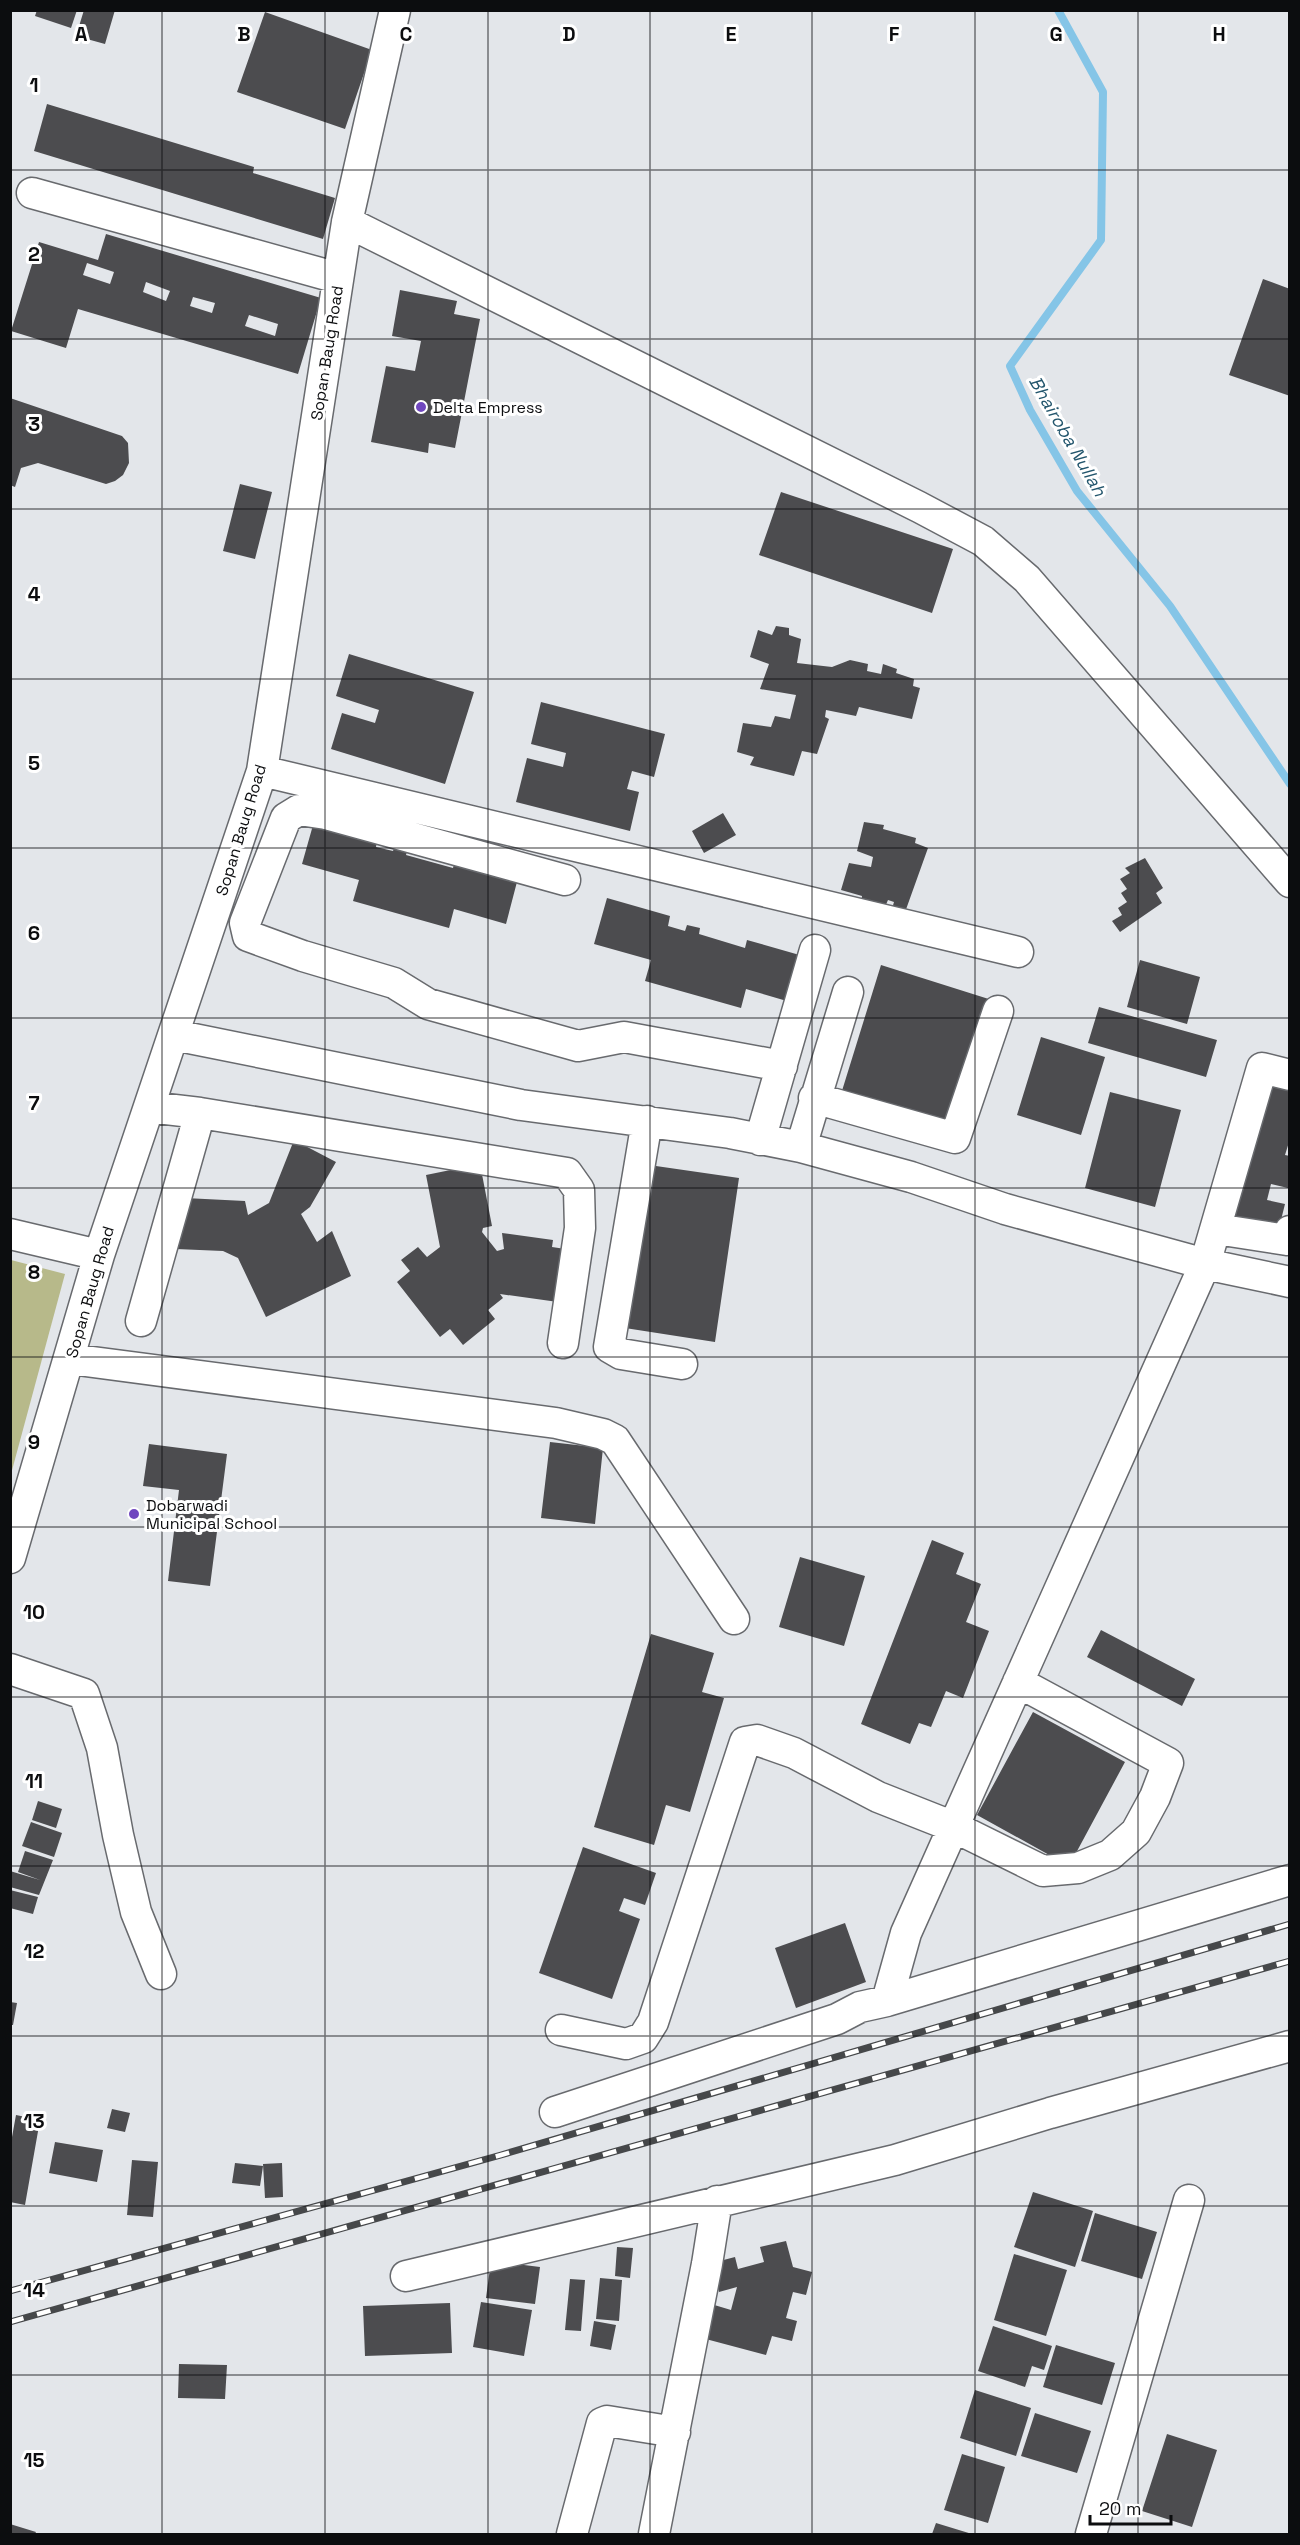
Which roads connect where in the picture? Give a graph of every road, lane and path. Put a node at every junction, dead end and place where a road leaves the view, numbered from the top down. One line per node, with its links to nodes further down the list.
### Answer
1 (395, 10): 3 (street, Sopan Baug Road)
2 (32, 193): 4 (street)
3 (347, 222): 4 (street, Sopan Baug Road); 7 (street)
4 (339, 278): 5 (street, Sopan Baug Road)
5 (262, 771): 9 (street); 12 (street, Sopan Baug Road)
6 (565, 880): 13 (street)
7 (1290, 882)
8 (815, 950): 13 (street)
9 (1018, 952)
10 (848, 992): 15 (street)
11 (998, 1011): 15 (street)
12 (174, 1035): 16 (street, Sopan Baug Road); 18 (street)
13 (782, 1066): 19 (street)
14 (1290, 1076): 21 (street)
15 (814, 1098): 20 (street)
16 (150, 1107): 17 (street); 24 (street, Sopan Baug Road)
17 (200, 1113): 27 (street); 28 (street)
18 (647, 1121): 19 (street); 30 (street)
19 (760, 1140): 20 (street)
20 (801, 1147): 25 (street)
21 (1216, 1229): 22 (street); 25 (street)
22 (1290, 1231)
23 (10, 1234): 24 (street)
24 (99, 1255): 29 (street, Sopan Baug Road)
25 (1205, 1263): 26 (street); 34 (street)
26 (1290, 1282)
27 (141, 1321)
28 (563, 1343)
29 (70, 1359): 31 (street, Sopan Baug Road); 32 (street)
30 (682, 1364)
31 (10, 1558)
32 (734, 1619)
33 (10, 1669): 37 (street)
34 (1018, 1682): 35 (street); 35 (street)
35 (954, 1827): 38 (street); 39 (street)
36 (1290, 1880): 38 (street)
37 (161, 1974)
38 (886, 2001): 41 (street)
39 (561, 2030)
40 (1290, 2046): 43 (street)
41 (555, 2112)
42 (1189, 2200): 48 (street)
43 (717, 2201): 44 (street); 45 (street)
44 (405, 2276)
45 (675, 2432): 46 (street); 47 (street)
46 (572, 2535)
47 (654, 2535)
48 (1091, 2535)

